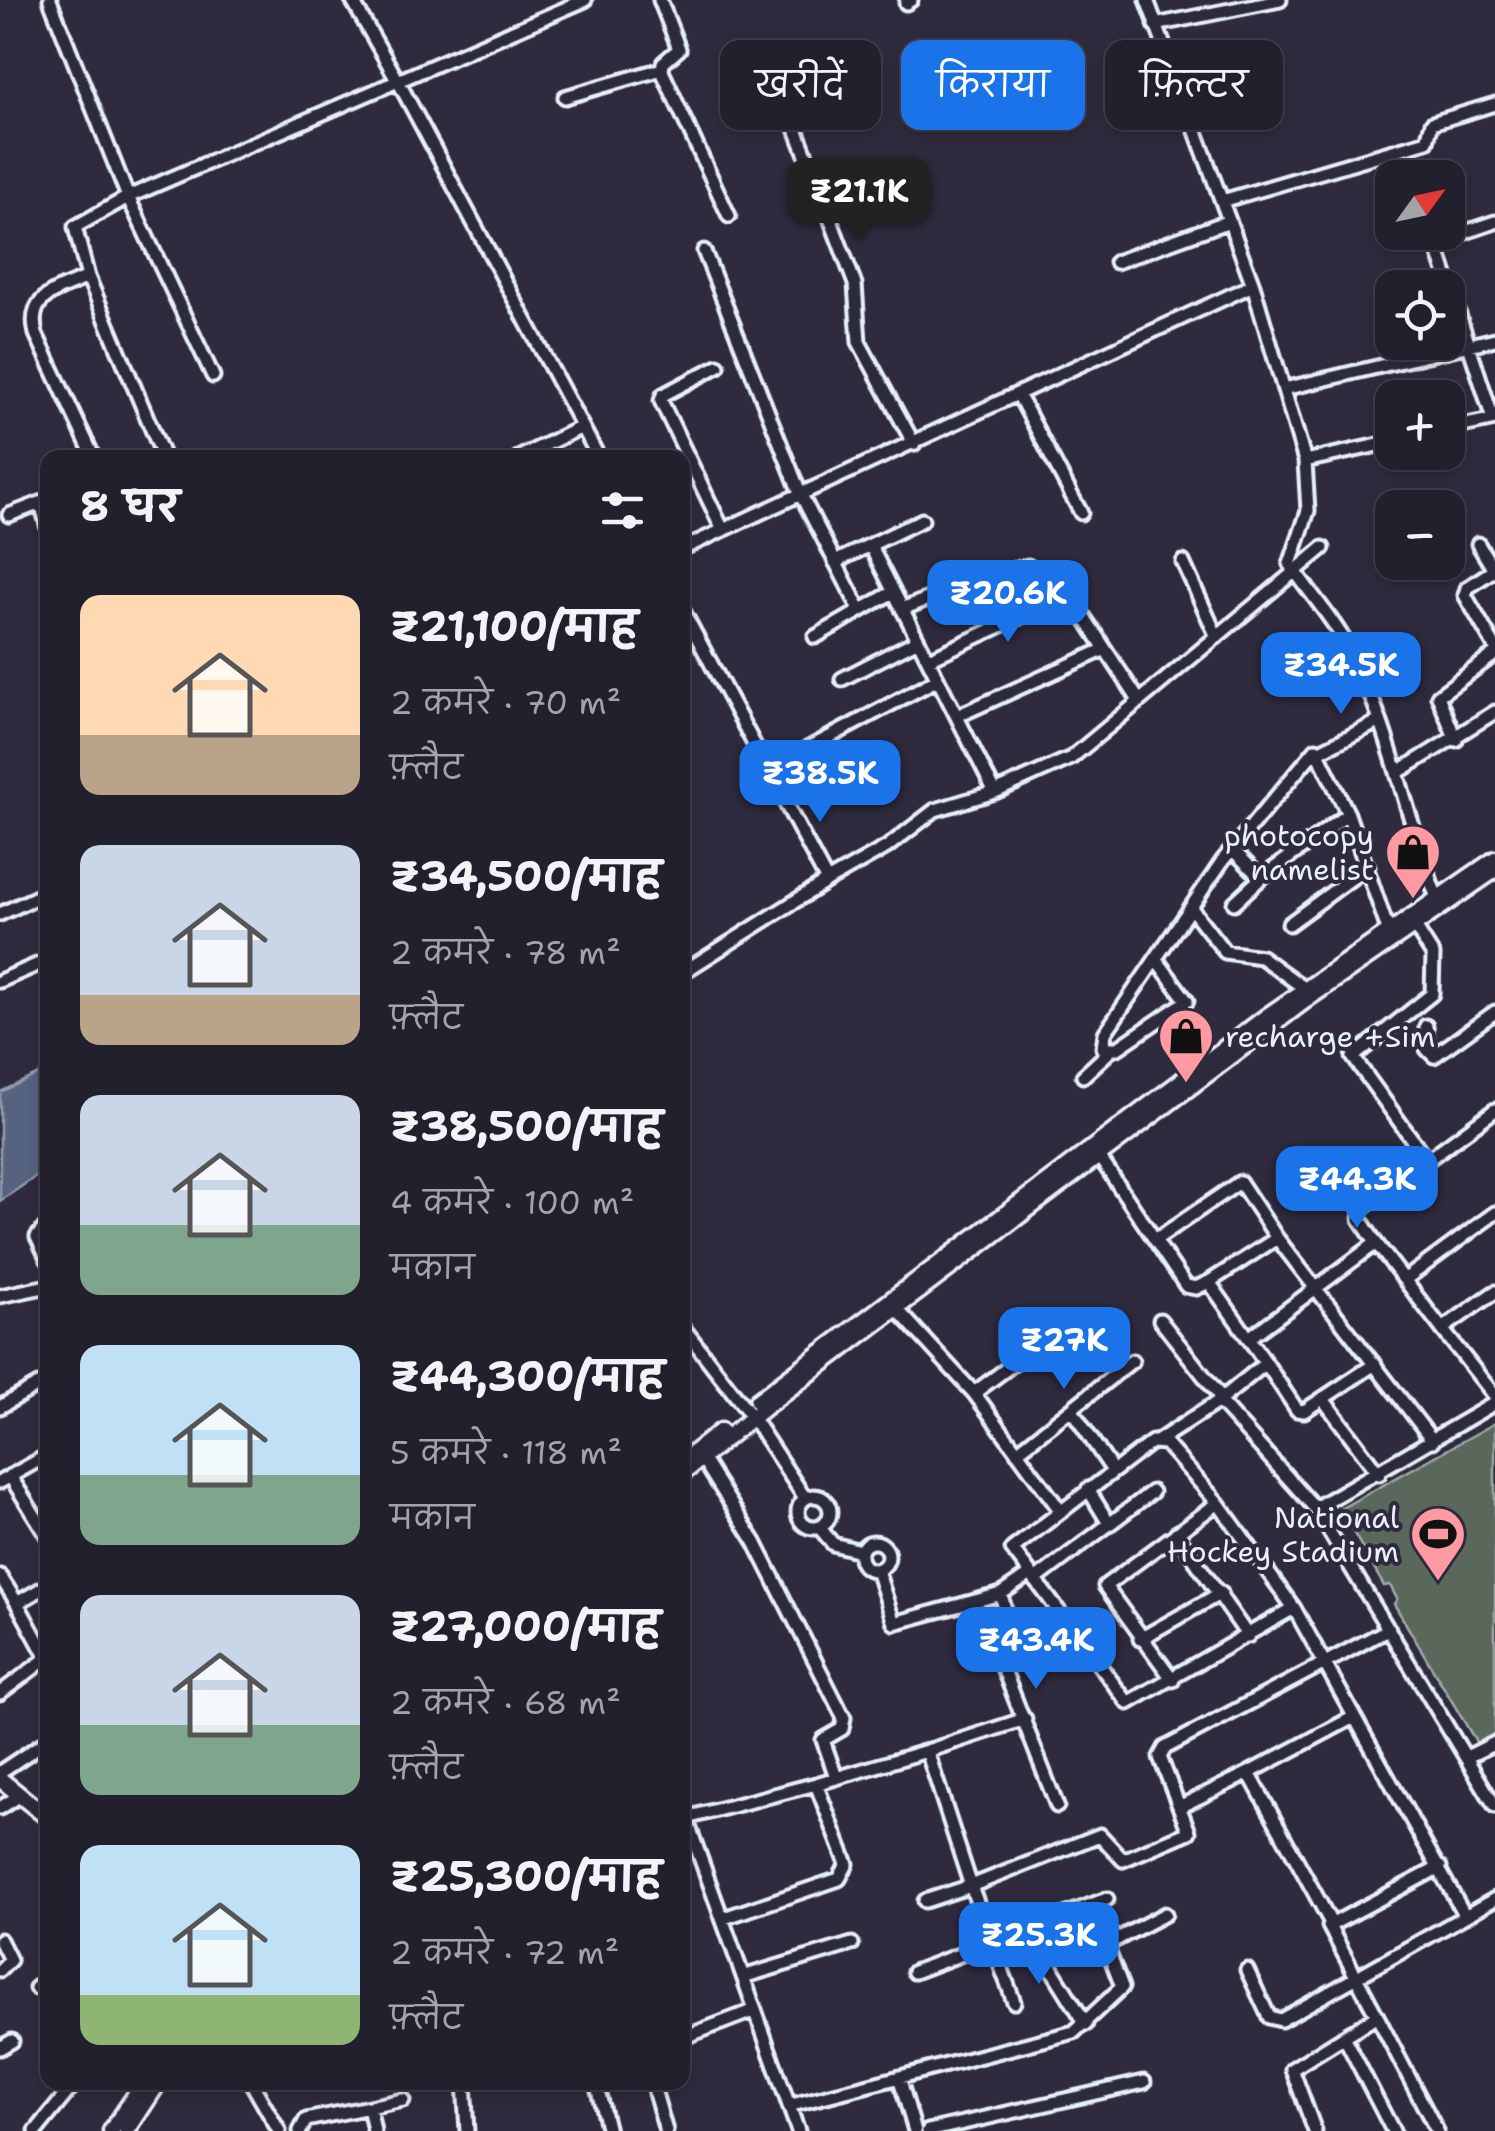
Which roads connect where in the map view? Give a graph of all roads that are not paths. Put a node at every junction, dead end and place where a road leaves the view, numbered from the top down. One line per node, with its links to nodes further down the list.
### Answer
1 (50, 0): 13 (street)
2 (352, 0): 9 (street)
3 (585, 0): 9 (street)
4 (660, 0): 8 (street)
5 (1146, 0): 7 (street)
6 (1280, 0): 7 (street)
7 (1155, 25): 14 (street)
8 (662, 68): 10 (street); 15 (street)
9 (398, 81): 13 (street); 32 (street)
10 (565, 97)
11 (1495, 104): 14 (street)
12 (796, 130): 33 (street)
13 (128, 198): 22 (street); 27 (street)
14 (1222, 202): 16 (street)
15 (729, 216)
16 (1229, 221): 21 (street); 23 (street)
17 (1495, 222): 18 (street)
18 (1465, 229)
19 (1438, 250): 25 (street)
20 (704, 251): 42 (street)
21 (1116, 262)
22 (88, 277): 35 (street); 36 (street)
23 (1253, 285): 28 (street); 29 (street)
24 (1495, 338): 25 (street)
25 (1471, 345): 28 (street); 30 (street)
26 (718, 366): 39 (street)
27 (213, 376)
28 (1284, 388): 41 (street)
29 (1019, 396): 33 (street); 44 (street)
30 (1494, 419): 31 (street)
31 (1465, 426)
32 (582, 427): 37 (street); 38 (street)
33 (914, 444): 42 (street)
34 (1375, 446): 41 (street)
35 (90, 450)
36 (161, 450)
37 (535, 450)
38 (595, 450)
39 (685, 450)
40 (690, 461): 47 (street)
41 (1305, 462): 54 (street)
42 (800, 494): 47 (street); 52 (street)
43 (40, 504): 45 (street)
44 (1081, 513)
45 (9, 516)
46 (922, 520): 50 (street)
47 (723, 530): 49 (street)
48 (1478, 544): 55 (street)
49 (690, 545)
50 (870, 545): 52 (street); 56 (street)
51 (1323, 548): 54 (street)
52 (835, 562): 58 (street)
53 (1182, 562): 62 (street)
54 (1294, 570): 62 (street); 72 (street)
55 (1494, 571): 65 (street)
56 (894, 592): 58 (street); 59 (street)
57 (1069, 594): 59 (street); 64 (street); 66 (street)
58 (860, 610): 61 (street)
59 (902, 610): 63 (street)
60 (690, 624): 75 (street)
61 (815, 637)
62 (1217, 637): 69 (street)
63 (918, 640): 66 (street); 67 (street)
64 (1103, 650): 69 (street); 71 (street)
65 (1495, 650): 73 (street)
66 (929, 659): 68 (street)
67 (842, 679)
68 (938, 680): 71 (street); 75 (street)
69 (1138, 699): 77 (street)
70 (1495, 712): 73 (street)
71 (957, 716): 77 (street)
72 (1380, 721): 74 (street); 76 (street)
73 (1456, 740): 76 (street)
74 (1320, 751): 78 (street); 79 (street)
75 (766, 770): 84 (street)
76 (1400, 772): 86 (street)
77 (994, 792): 84 (street)
78 (1348, 814): 81 (street); 83 (street)
79 (1232, 849): 83 (street); 88 (street)
80 (1495, 859): 86 (street)
81 (1368, 866): 90 (street); 92 (street)
82 (1495, 870): 91 (street)
83 (1260, 878): 87 (street)
84 (826, 881): 95 (street)
85 (40, 896): 89 (street)
86 (1437, 898): 92 (street)
87 (1234, 903)
88 (1191, 908): 93 (street); 97 (street)
89 (0, 914)
90 (1290, 924)
91 (1416, 928): 103 (street); 104 (street)
92 (1388, 930): 97 (street)
93 (1156, 958): 100 (street); 100 (street)
94 (40, 964): 96 (street)
95 (690, 969)
96 (0, 982)
97 (1304, 988): 132 (street)
98 (1495, 1012): 99 (street)
99 (1426, 1026)
100 (1110, 1051): 101 (street)
101 (1083, 1076)
102 (1495, 1110): 104 (street)
103 (1098, 1155): 107 (street); 115 (street)
104 (1427, 1160): 108 (street)
105 (1495, 1213): 109 (street)
106 (1278, 1238): 107 (street); 110 (street); 112 (street)
107 (1155, 1240): 110 (street)
108 (1376, 1243): 109 (street); 112 (street)
109 (1406, 1278): 117 (street)
110 (1209, 1282): 120 (street)
111 (40, 1288): 114 (street)
112 (1318, 1288): 120 (street); 123 (street)
113 (1495, 1292): 117 (street)
114 (0, 1296)
115 (896, 1308): 125 (street); 132 (street)
116 (1160, 1320): 127 (street)
117 (1442, 1329): 126 (street)
118 (1059, 1330): 125 (street)
119 (690, 1336): 132 (street)
120 (1248, 1338): 122 (street)
121 (1132, 1361): 131 (street)
122 (1266, 1363): 127 (street); 128 (street)
123 (1376, 1364): 128 (street); 134 (street)
124 (38, 1385): 130 (street)
125 (974, 1394): 135 (street)
126 (1495, 1396)
127 (1220, 1400): 133 (street); 147 (street)
128 (1323, 1400): 141 (street)
129 (1495, 1403): 134 (street)
130 (0, 1407)
131 (1072, 1412): 135 (street); 140 (street)
132 (749, 1413): 136 (street); 137 (street); 145 (street)
133 (1158, 1441): 140 (street); 146 (street)
134 (1433, 1441): 141 (street)
135 (1017, 1452): 148 (street)
136 (690, 1456)
137 (702, 1458): 139 (street); 178 (street)
138 (40, 1459): 142 (street)
139 (690, 1468)
140 (1113, 1471): 143 (street)
141 (1379, 1474): 147 (street)
142 (5, 1479): 150 (street)
143 (1088, 1490): 148 (street); 149 (street)
144 (1152, 1492): 149 (street)
145 (805, 1498): 151 (street); 151 (street)
146 (1218, 1503): 152 (street); 161 (street)
147 (1315, 1508): 162 (street)
148 (1060, 1510): 156 (street)
149 (1108, 1522): 156 (street)
150 (40, 1525)
151 (819, 1527): 153 (street)
152 (1176, 1533): 158 (street); 164 (street)
153 (860, 1551): 154 (street); 154 (street)
154 (877, 1570): 159 (street)
155 (0, 1576): 160 (street)
156 (1032, 1577): 159 (street); 168 (street)
157 (40, 1590): 160 (street)
158 (1222, 1593): 163 (street); 164 (street)
159 (1000, 1594): 171 (street)
160 (17, 1603): 165 (street)
161 (1294, 1608): 163 (street); 167 (street)
162 (1390, 1629): 167 (street); 175 (street)
163 (1248, 1636): 168 (street)
164 (1140, 1639): 168 (street)
165 (40, 1645)
166 (40, 1663): 169 (street)
167 (1326, 1666): 170 (street); 182 (street)
168 (1172, 1680)
169 (0, 1693)
170 (1352, 1718): 176 (street); 188 (street)
171 (1024, 1719): 174 (street); 181 (street)
172 (1495, 1743): 175 (street)
173 (40, 1746): 177 (street)
174 (927, 1751): 178 (street); 189 (street)
175 (1469, 1756): 183 (street)
176 (1248, 1773): 182 (street); 197 (street)
177 (0, 1775): 180 (street)
178 (836, 1776): 179 (street)
179 (816, 1784): 186 (street); 196 (street)
180 (19, 1796): 184 (street); 185 (street)
181 (1056, 1806)
182 (1180, 1806): 189 (street)
183 (1495, 1806)
184 (0, 1808)
185 (40, 1812)
186 (690, 1817)
187 (690, 1834): 196 (street)
188 (1440, 1867): 195 (street); 197 (street)
189 (971, 1886): 192 (street); 201 (street)
190 (1107, 1899): 193 (street)
191 (1495, 1899): 195 (street)
192 (925, 1902)
193 (1084, 1910): 198 (street); 202 (street)
194 (1164, 1914): 202 (street)
195 (1465, 1916): 207 (street)
196 (724, 1918): 206 (street)
197 (1331, 1923): 207 (street)
198 (1034, 1928): 201 (street); 213 (street)
199 (0, 1940): 203 (street)
200 (852, 1944): 206 (street)
201 (996, 1944): 205 (street); 210 (street)
202 (1106, 1944): 213 (street)
203 (0, 1970)
204 (1247, 1970): 207 (street)
205 (914, 1972)
206 (746, 1976): 211 (street)
207 (1357, 1978): 212 (street)
208 (40, 1985): 209 (street)
209 (36, 1988)
210 (1014, 2002)
211 (756, 2010): 214 (street); 228 (street)
212 (1376, 2016): 215 (street); 244 (street)
213 (1086, 2024): 218 (street)
214 (690, 2035)
215 (1344, 2038): 242 (street); 243 (street)
216 (12, 2041): 217 (street)
217 (0, 2048)
218 (899, 2077): 228 (street); 240 (street)
219 (1144, 2082): 241 (street)
220 (69, 2090): 230 (street)
221 (139, 2090): 231 (street)
222 (154, 2090): 232 (street)
223 (256, 2090): 233 (street)
224 (465, 2090): 236 (street)
225 (598, 2090): 237 (street)
226 (657, 2090): 238 (street)
227 (403, 2100): 229 (street)
228 (792, 2104): 239 (street)
229 (369, 2107): 234 (street); 235 (street)
230 (36, 2131)
231 (111, 2131)
232 (127, 2131)
233 (279, 2131)
234 (300, 2131)
235 (374, 2131)
236 (468, 2131)
237 (608, 2131)
238 (666, 2131)
239 (798, 2131)
240 (916, 2131)
241 (928, 2131)
242 (1315, 2131)
243 (1393, 2131)
244 (1437, 2131)

